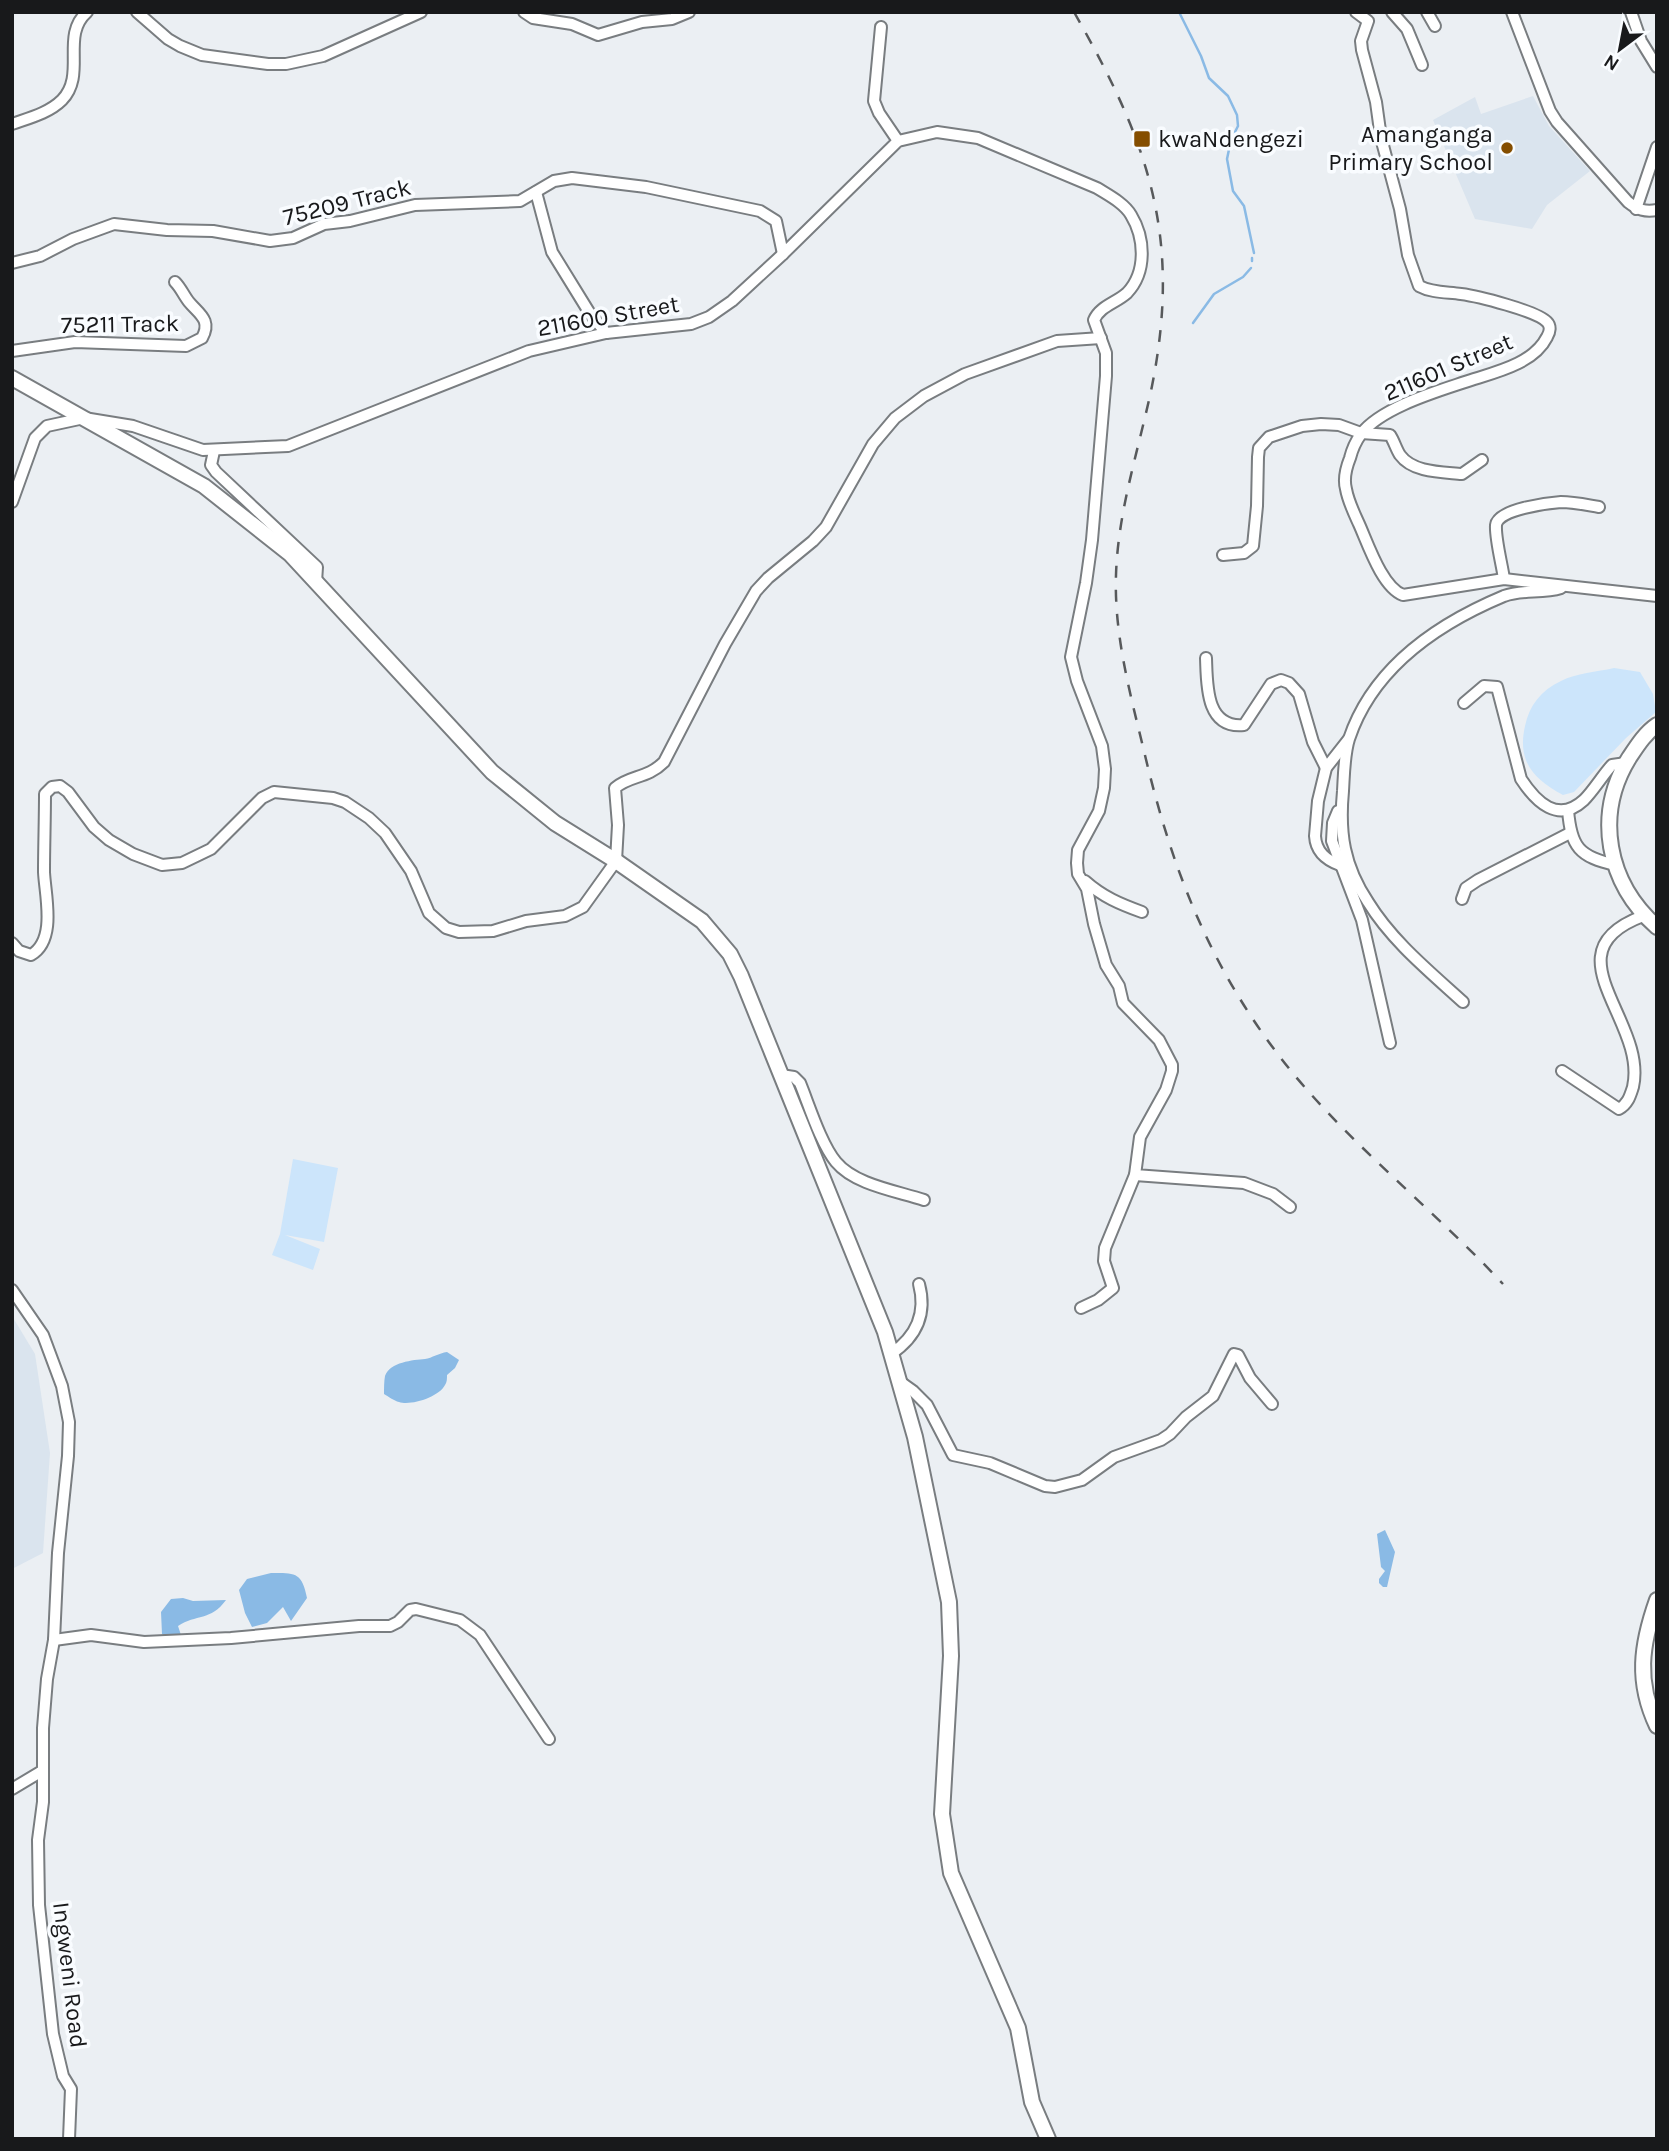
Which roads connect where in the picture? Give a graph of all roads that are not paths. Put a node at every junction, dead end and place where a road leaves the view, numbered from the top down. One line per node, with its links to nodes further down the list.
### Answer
1 (87, 12): 16 (street)
2 (137, 12): 3 (street)
3 (421, 12)
4 (524, 12): 5 (street)
5 (689, 12)
6 (1356, 12): 11 (street)
7 (1392, 12): 14 (street)
8 (1427, 12): 12 (street)
9 (1512, 12): 20 (street)
10 (1631, 12): 15 (street)
11 (1369, 17): 30 (street, 211601 Street)
12 (1435, 26)
13 (881, 27): 17 (street)
14 (1422, 65)
15 (1657, 67)
16 (12, 124)
17 (898, 141): 22 (street, 211600 Street); 26 (street)
18 (1657, 147): 20 (street)
19 (536, 192): 22 (street, 75209 Track); 23 (street, 75209 Track); 25 (street)
20 (1636, 209): 21 (street)
21 (1657, 210)
22 (783, 254): 25 (street, 211600 Street)
23 (12, 263)
24 (175, 282): 27 (street, 75211 Track)
25 (606, 333): 31 (street, 211600 Street)
26 (1101, 338): 49 (street); 52 (street)
27 (12, 351)
28 (12, 378): 29 (street)
29 (84, 418): 31 (street, 211600 Street); 33 (street); 37 (street)
30 (1361, 433): 32 (street); 35 (street); 36 (street)
31 (214, 451): 37 (street)
32 (1482, 460)
33 (12, 502)
34 (1599, 507): 36 (street)
35 (1223, 555)
36 (1504, 579): 38 (street)
37 (316, 582): 49 (street)
38 (1567, 586): 39 (street); 43 (street)
39 (1657, 596)
40 (1206, 658): 45 (street)
41 (1464, 703): 47 (street)
42 (1657, 725): 44 (street)
43 (1348, 740): 45 (street); 46 (street)
44 (1626, 763): 47 (street); 51 (street)
45 (1326, 768): 50 (street)
46 (1342, 802): 50 (street); 58 (street)
47 (1568, 810): 48 (street)
48 (1570, 833): 51 (street); 53 (street)
49 (616, 861): 57 (street); 61 (street)
50 (1339, 865): 59 (street)
51 (1616, 865): 55 (street)
52 (1078, 874): 54 (street); 62 (street)
53 (1462, 899)
54 (1142, 912)
55 (1643, 916): 56 (street); 60 (street)
56 (1657, 928)
57 (12, 943)
58 (1462, 1002)
59 (1390, 1043)
60 (1562, 1071)
61 (781, 1075): 63 (street); 68 (street)
62 (1135, 1175): 64 (street); 67 (street)
63 (924, 1200)
64 (1290, 1207)
65 (919, 1284): 68 (street)
66 (12, 1290): 72 (street, Ingweni Road)
67 (1081, 1308)
68 (891, 1354): 69 (street)
69 (899, 1381): 70 (street); 78 (street)
70 (1272, 1404)
71 (1657, 1600): 73 (street)
72 (54, 1640): 74 (street); 75 (street, Ingweni Road)
73 (1657, 1726)
74 (549, 1739)
75 (41, 1772): 76 (street); 77 (street, Ingweni Road)
76 (12, 1789)
77 (69, 2139)
78 (1048, 2139)

